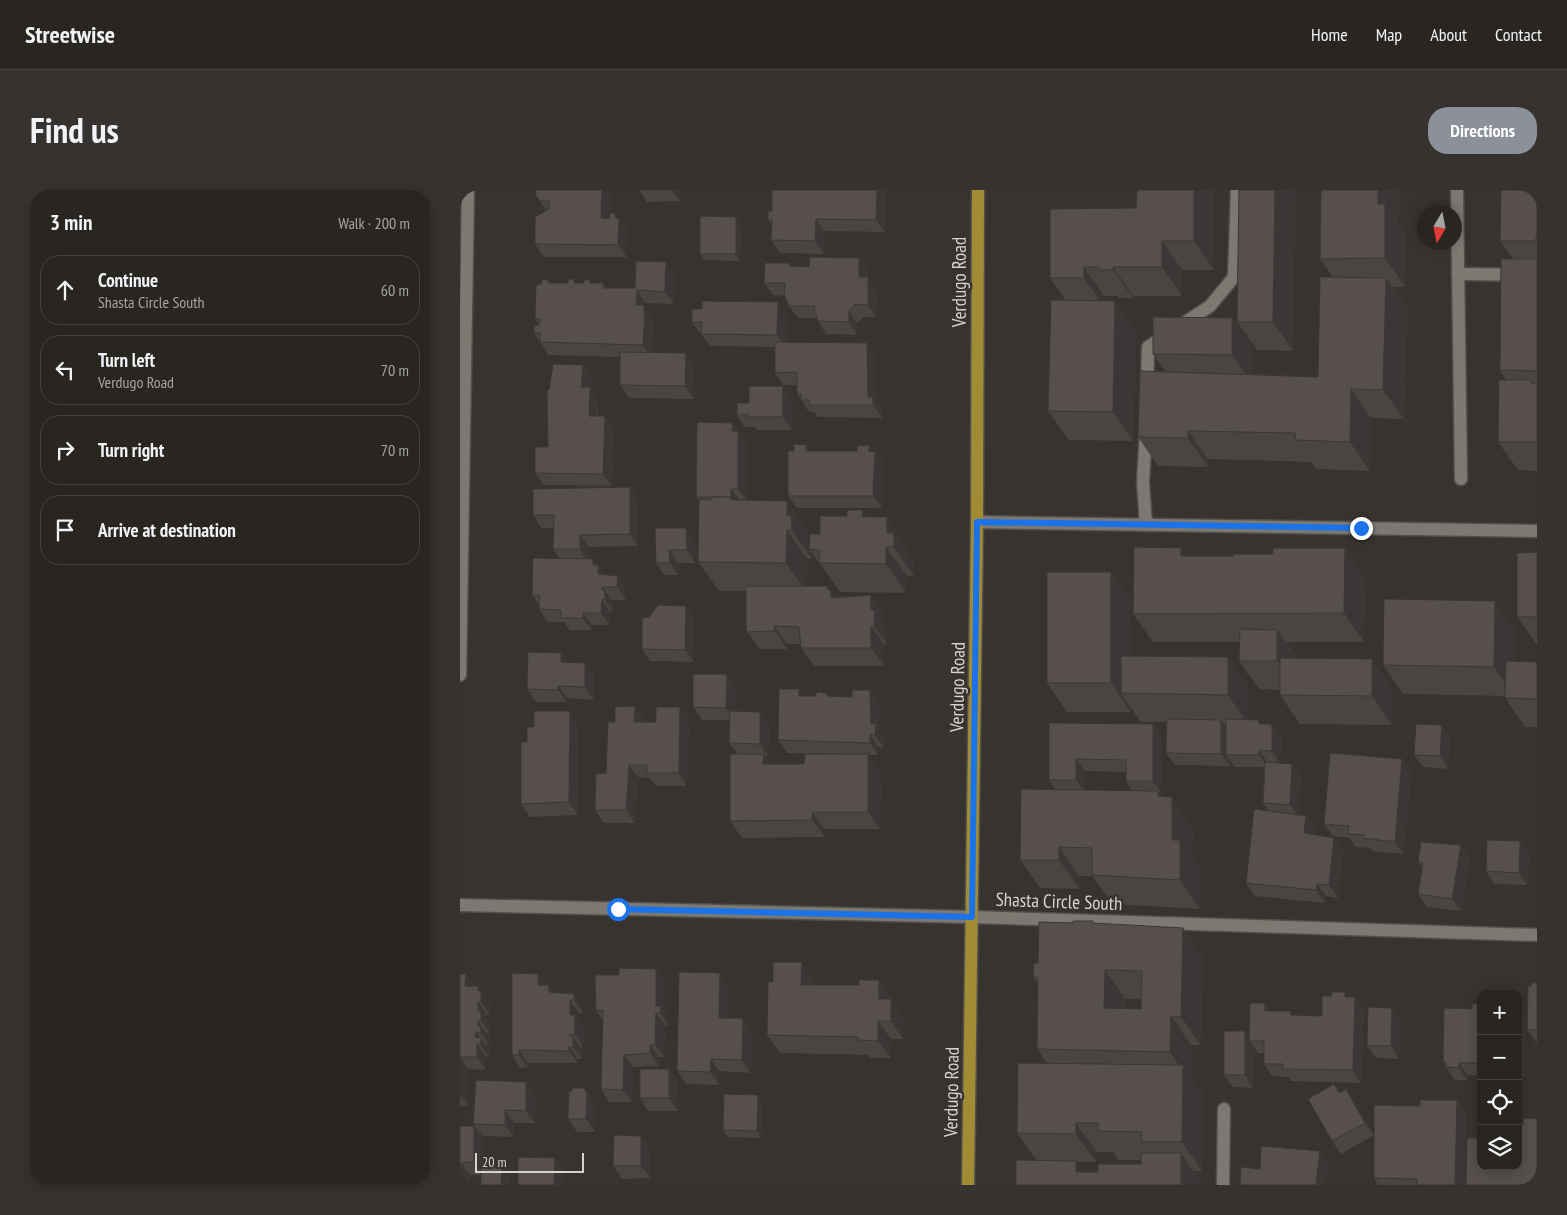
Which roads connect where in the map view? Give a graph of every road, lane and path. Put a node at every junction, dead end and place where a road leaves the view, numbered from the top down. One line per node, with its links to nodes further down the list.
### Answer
1 (468, 190): 13 (street)
2 (978, 190): 10 (main road, Verdugo Road)
3 (1236, 190): 7 (street)
4 (1456, 190): 5 (street)
5 (1458, 274): 6 (street); 9 (street)
6 (1537, 275)
7 (1147, 403)
8 (1146, 419): 11 (street)
9 (1461, 479)
10 (977, 522): 11 (street); 15 (main road, Verdugo Road)
11 (1146, 525): 12 (street)
12 (1537, 531)
13 (460, 675)
14 (460, 905): 15 (street, Shasta Circle South)
15 (972, 917): 16 (street, Shasta Circle South); 18 (main road, Verdugo Road)
16 (1537, 935)
17 (1224, 1109): 19 (street)
18 (968, 1185)
19 (1223, 1185)

